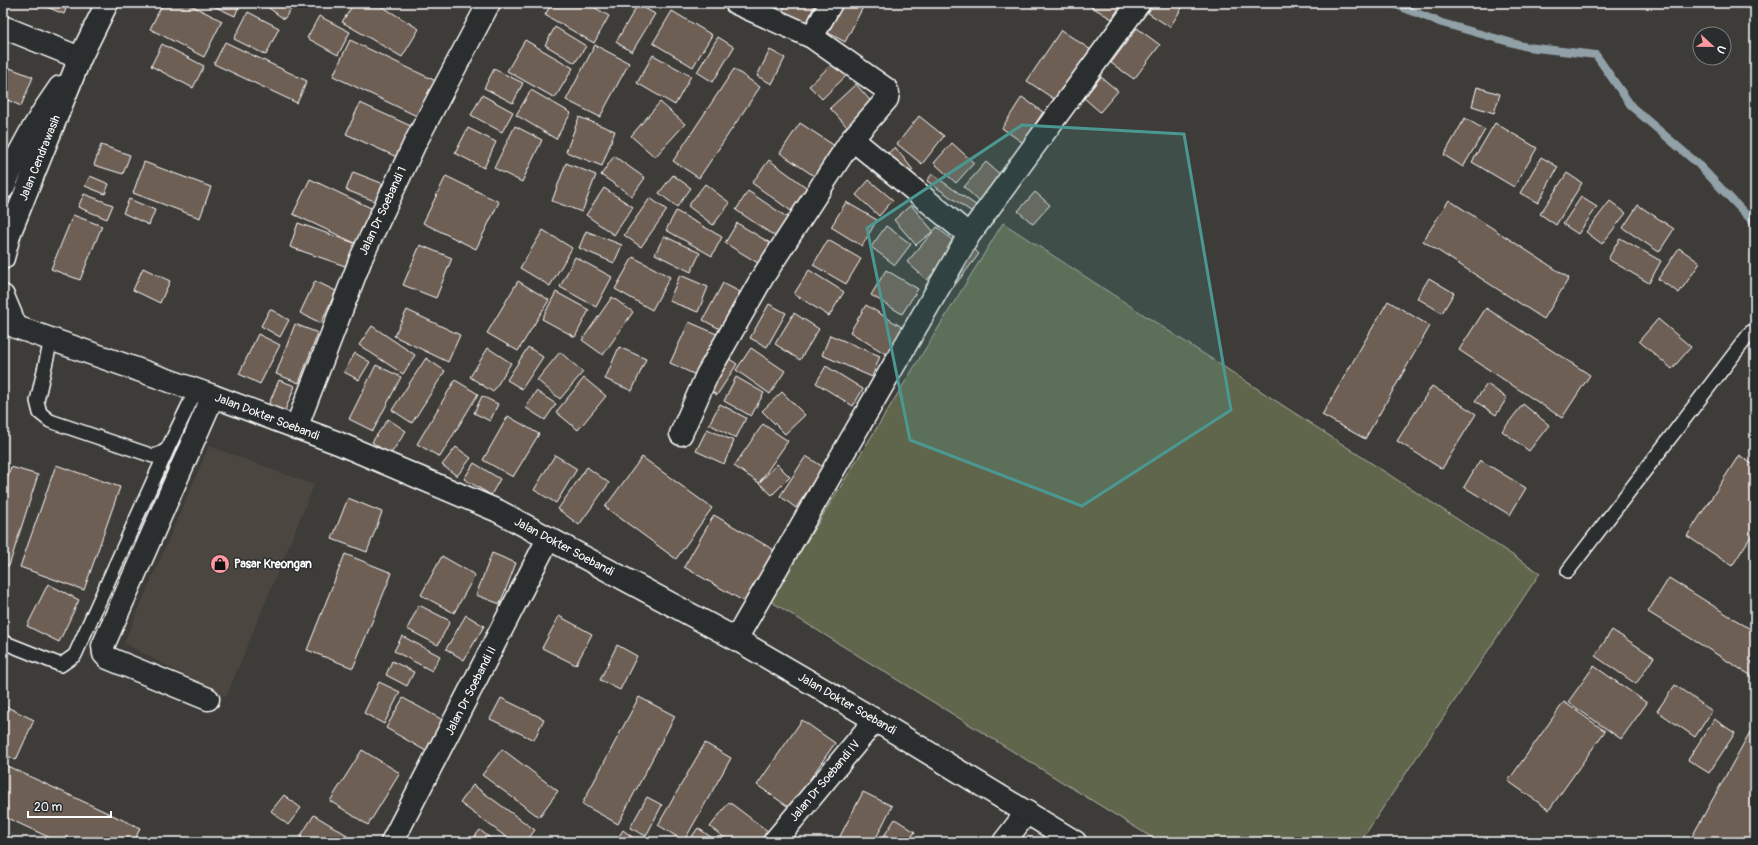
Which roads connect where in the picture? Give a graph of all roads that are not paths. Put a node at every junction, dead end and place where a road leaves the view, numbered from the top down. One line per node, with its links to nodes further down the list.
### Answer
1 (107, 3): 8 (street, Jalan Cendrawasih)
2 (489, 3): 17 (street, Jalan Dr Soebandi 1)
3 (736, 3): 7 (street)
4 (831, 3): 7 (street)
5 (1139, 3): 11 (street)
6 (3, 27): 8 (street)
7 (812, 38): 9 (street)
8 (80, 58): 10 (street, Jalan Cendrawasih); 12 (street, Jalan Cendrawasih)
9 (852, 139): 11 (street); 18 (street)
10 (3, 188)
11 (969, 235): 22 (street)
12 (3, 258)
13 (6, 310): 15 (street, Jalan Dokter Soebandi)
14 (1751, 332): 21 (lane)
15 (51, 340): 16 (street, Jalan Dokter Soebandi); 19 (lane)
16 (205, 393): 17 (street, Jalan Dokter Soebandi); 19 (lane); 24 (street)
17 (296, 428): 20 (street, Jalan Dokter Soebandi)
18 (681, 434)
19 (168, 448): 23 (lane)
20 (548, 539): 22 (street, Jalan Dokter Soebandi); 27 (street, Jalan Dr Soebandi II)
21 (1568, 570)
22 (736, 639): 25 (street, Jalan Dokter Soebandi)
23 (3, 642)
24 (208, 700)
25 (875, 720): 26 (street, Jalan Dokter Soebandi); 28 (street, Jalan Dr Soebandi IV)
26 (1027, 812): 29 (street); 30 (street, Jalan Dokter Soebandi)
27 (392, 842)
28 (774, 842)
29 (1004, 842)
30 (1075, 842)

